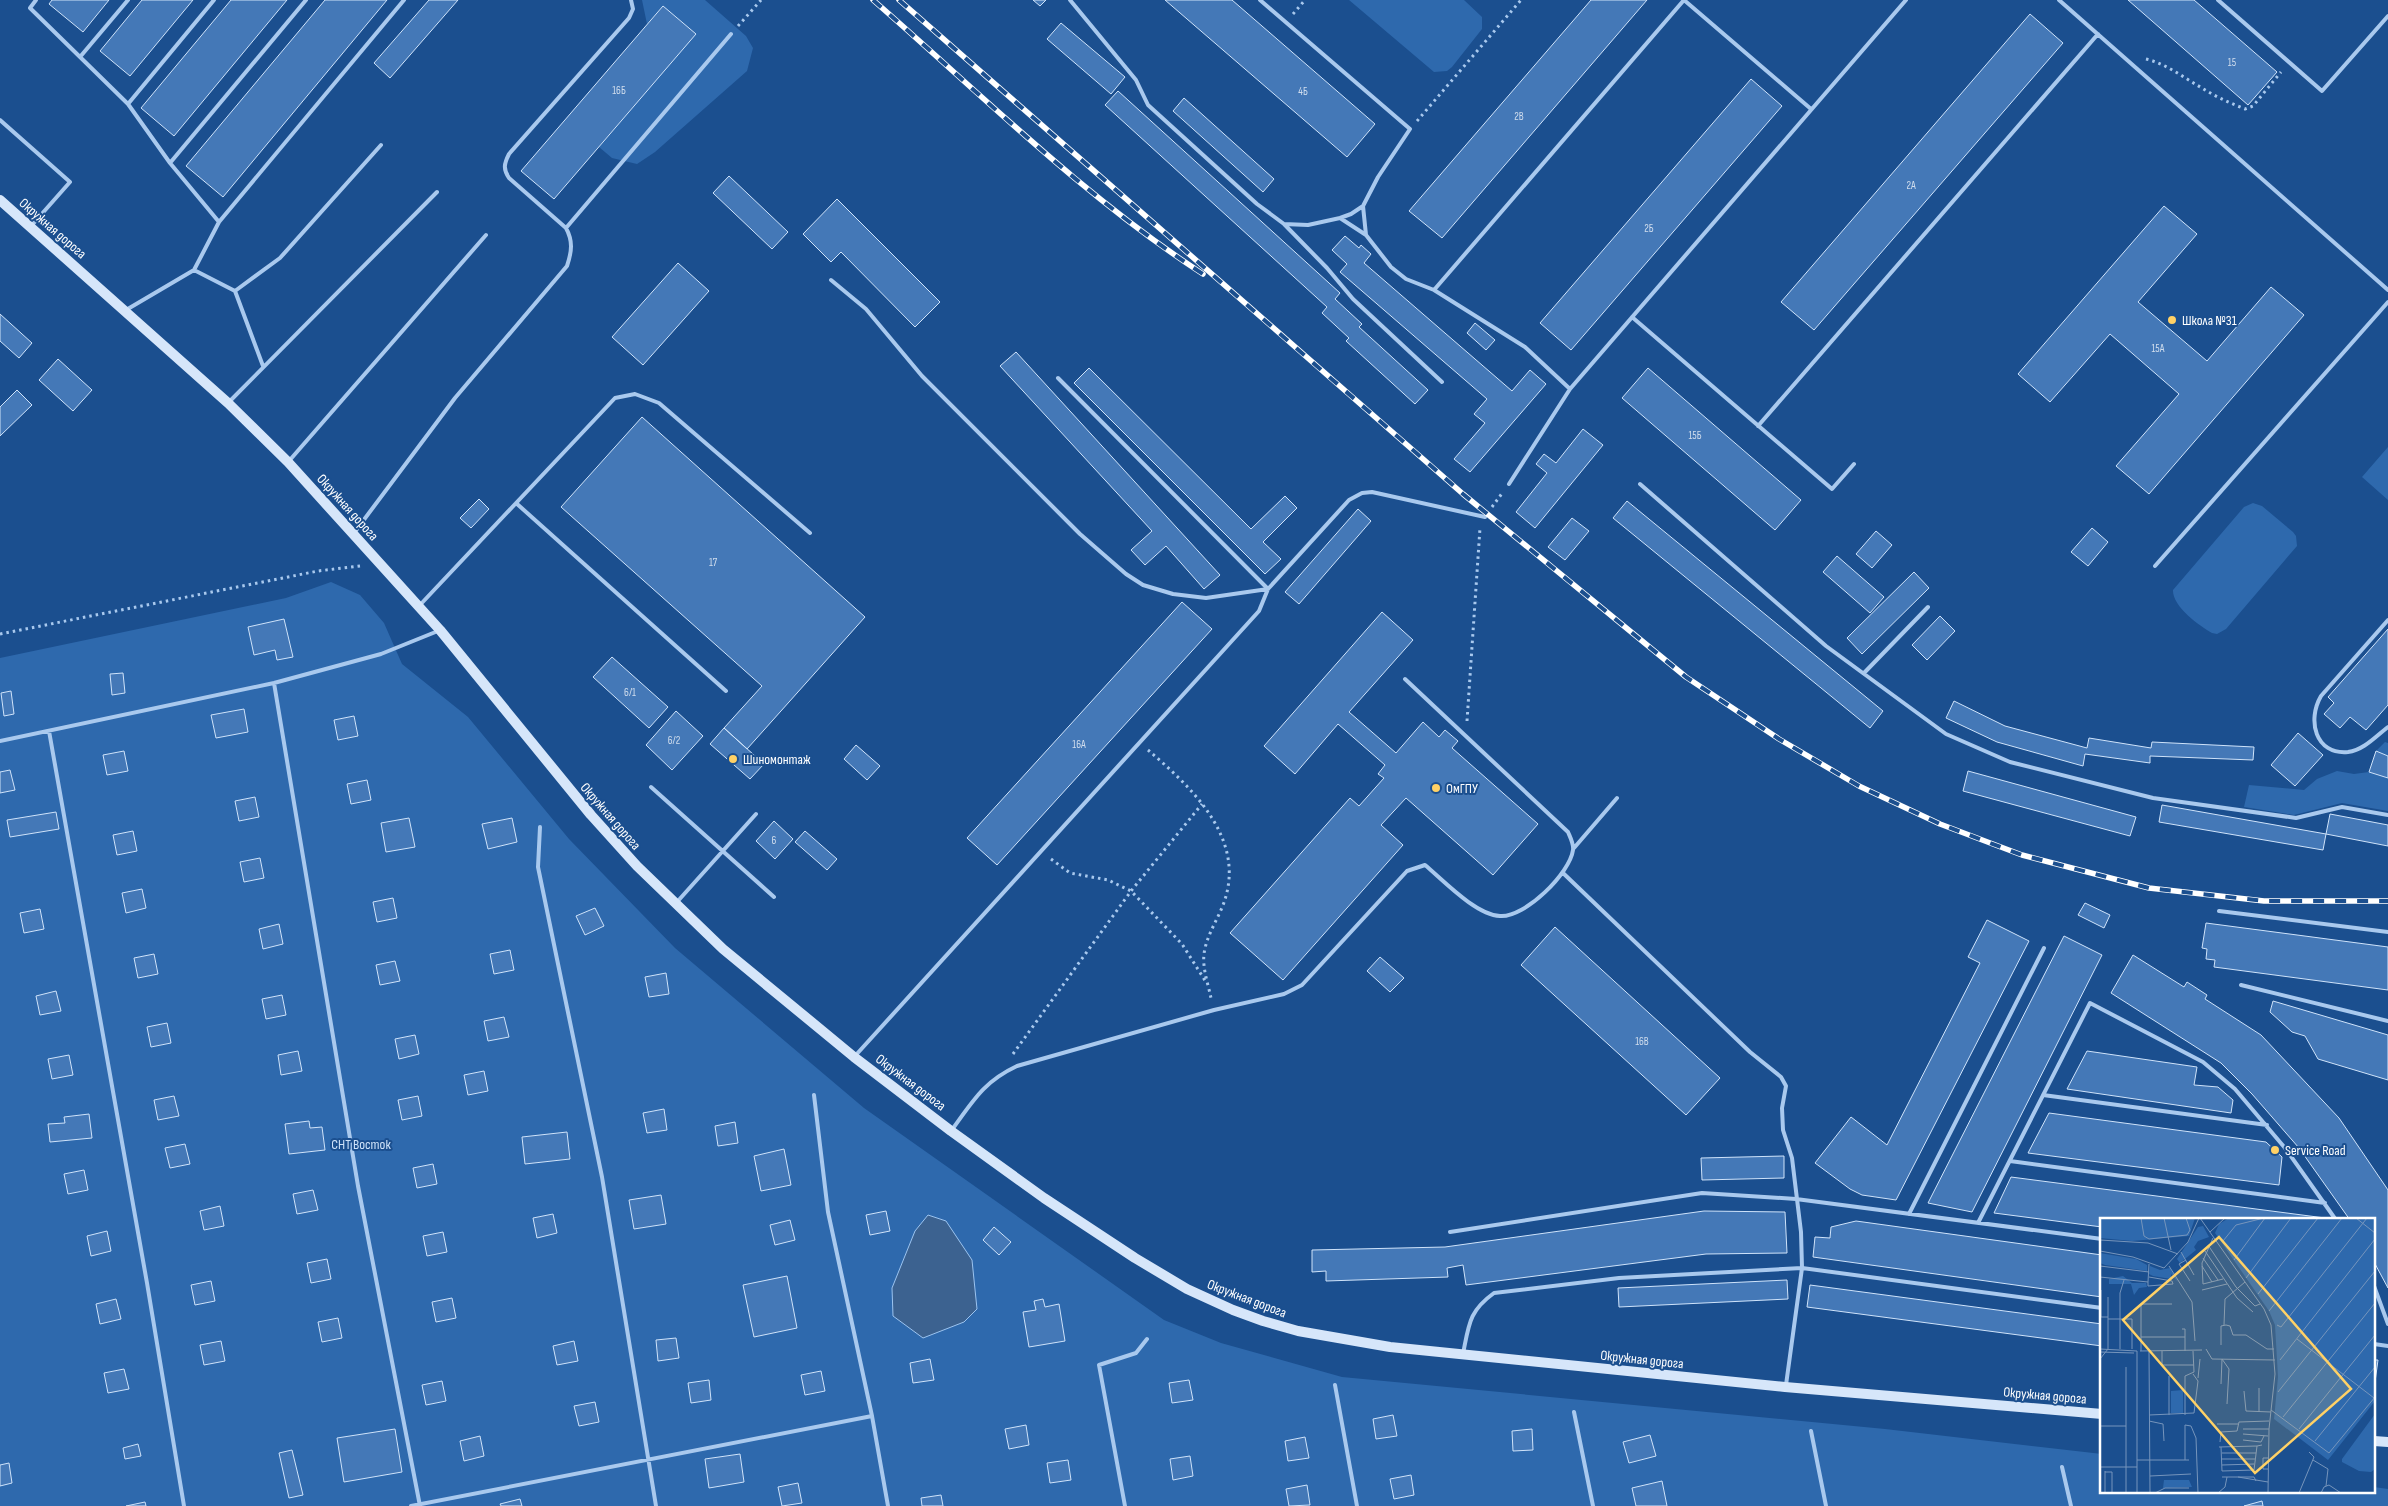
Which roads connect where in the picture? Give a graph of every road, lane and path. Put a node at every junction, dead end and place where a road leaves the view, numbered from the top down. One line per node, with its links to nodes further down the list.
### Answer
1 (36, 0): 19 (lane)
2 (128, 0): 19 (lane)
3 (214, 0): 21 (lane)
4 (306, 0): 26 (lane)
5 (404, 0): 31 (lane)
6 (631, 0): 34 (lane)
7 (761, 0): 16 (path)
8 (1070, 0): 32 (lane)
9 (1260, 0): 24 (lane)
10 (1521, 0): 24 (path)
11 (1684, 0): 22 (lane); 39 (lane)
12 (1906, 0): 22 (lane)
13 (2059, 0): 17 (lane)
14 (2218, 0): 20 (lane)
15 (2388, 16): 20 (lane)
16 (732, 34): 34 (lane)
17 (2098, 34): 18 (lane); 50 (lane)
18 (2121, 54): 20 (path); 40 (lane)
19 (80, 57): 21 (lane)
20 (2289, 62)
21 (128, 104): 26 (lane)
22 (1811, 109): 44 (lane)
23 (0, 120): 33 (lane)
24 (1410, 129): 29 (lane)
25 (380, 145): 41 (lane)
26 (170, 163): 31 (lane)
27 (437, 192): 45 (lane)
28 (0, 200): 33 (main road, Окружная дорога)
29 (1363, 206): 30 (lane); 36 (lane)
30 (1340, 218): 32 (lane); 36 (lane)
31 (219, 222): 37 (lane)
32 (1284, 224): 47 (lane)
33 (30, 227): 43 (main road, Окружная дорога)
34 (566, 228): 58 (lane)
35 (486, 235): 51 (lane)
36 (1366, 235): 39 (lane)
37 (194, 270): 41 (lane); 43 (lane)
38 (831, 280): 61 (lane)
39 (1434, 290): 48 (lane)
40 (2388, 290)
41 (235, 291): 45 (lane)
42 (2388, 302): 60 (lane)
43 (126, 310): 49 (main road, Окружная дорога)
44 (1632, 317): 48 (lane); 50 (lane)
45 (263, 366): 49 (lane)
46 (1058, 378): 61 (lane)
47 (1442, 382)
48 (1570, 389): 53 (lane)
49 (228, 403): 51 (main road, Окружная дорога)
50 (1758, 426): 52 (lane)
51 (288, 462): 58 (main road, Окружная дорога)
52 (1854, 464)
53 (1509, 484): 56 (path)
54 (1640, 484): 67 (lane)
55 (516, 503): 57 (lane); 62 (lane); 70 (lane)
56 (1485, 517): 61 (lane); 73 (path)
57 (810, 532)
58 (354, 533): 59 (main road, Окружная дорога)
59 (381, 564): 62 (main road, Окружная дорога); 66 (path)
60 (2155, 566)
61 (1268, 589): 75 (lane)
62 (419, 606): 65 (main road, Окружная дорога)
63 (1928, 607): 67 (lane)
64 (2388, 620): 71 (lane)
65 (440, 630): 69 (lane); 88 (main road, Окружная дорога)
66 (0, 634)
67 (1864, 673): 80 (lane)
68 (1405, 679): 73 (lane)
69 (274, 683): 72 (lane); 124 (lane)
70 (726, 691)
71 (2388, 727)
72 (50, 731): 74 (lane); 125 (lane)
73 (1466, 736): 82 (lane)
74 (0, 741)
75 (1140, 743): 78 (path); 84 (lane)
76 (651, 787): 83 (lane)
77 (1617, 798): 82 (lane)
78 (1202, 804): 86 (path); 93 (path)
79 (756, 814): 83 (lane)
80 (2388, 815)
81 (540, 826): 122 (lane)
82 (1574, 848): 85 (lane)
83 (722, 851): 87 (lane); 88 (lane)
84 (1041, 851): 86 (path); 96 (lane)
85 (1563, 873): 94 (lane); 103 (lane)
86 (1131, 891): 93 (path); 97 (path)
87 (774, 897)
88 (675, 904): 96 (main road, Окружная дорога)
89 (2220, 910): 90 (lane)
90 (2388, 932)
91 (2044, 948): 105 (lane)
92 (2241, 985): 95 (lane)
93 (1209, 986): 94 (path)
94 (1214, 1010): 97 (lane)
95 (2388, 1020)
96 (854, 1057): 101 (main road, Окружная дорога)
97 (998, 1075): 101 (lane)
98 (814, 1095): 120 (lane)
99 (2043, 1096): 100 (lane); 100 (lane); 102 (lane)
100 (2267, 1125): 104 (lane)
101 (951, 1130): 115 (main road, Окружная дорога)
102 (2010, 1161): 104 (lane); 107 (lane)
103 (1796, 1199): 105 (lane); 108 (lane); 110 (lane)
104 (2325, 1203): 106 (lane)
105 (1909, 1214): 107 (lane)
106 (2335, 1218)
107 (1978, 1223): 109 (lane)
108 (1450, 1232)
109 (2100, 1239)
110 (1802, 1268): 112 (lane); 115 (lane); 117 (lane)
111 (2376, 1291): 113 (lane)
112 (2100, 1308)
113 (2388, 1324)
114 (1147, 1339): 129 (lane)
115 (1463, 1354): 117 (main road, Окружная дорога)
116 (1335, 1385): 130 (lane)
117 (1786, 1387): 119 (main road, Окружная дорога)
118 (1574, 1412): 131 (lane)
119 (2100, 1414)
120 (872, 1416): 122 (lane); 128 (lane)
121 (1810, 1431): 132 (lane)
122 (647, 1460): 124 (lane); 127 (lane)
123 (2062, 1467): 133 (lane)
124 (420, 1505): 126 (lane)
125 (184, 1506)
126 (411, 1506)
127 (656, 1506)
128 (888, 1506)
129 (1125, 1506)
130 (1357, 1506)
131 (1593, 1506)
132 (1826, 1506)
133 (2071, 1506)

